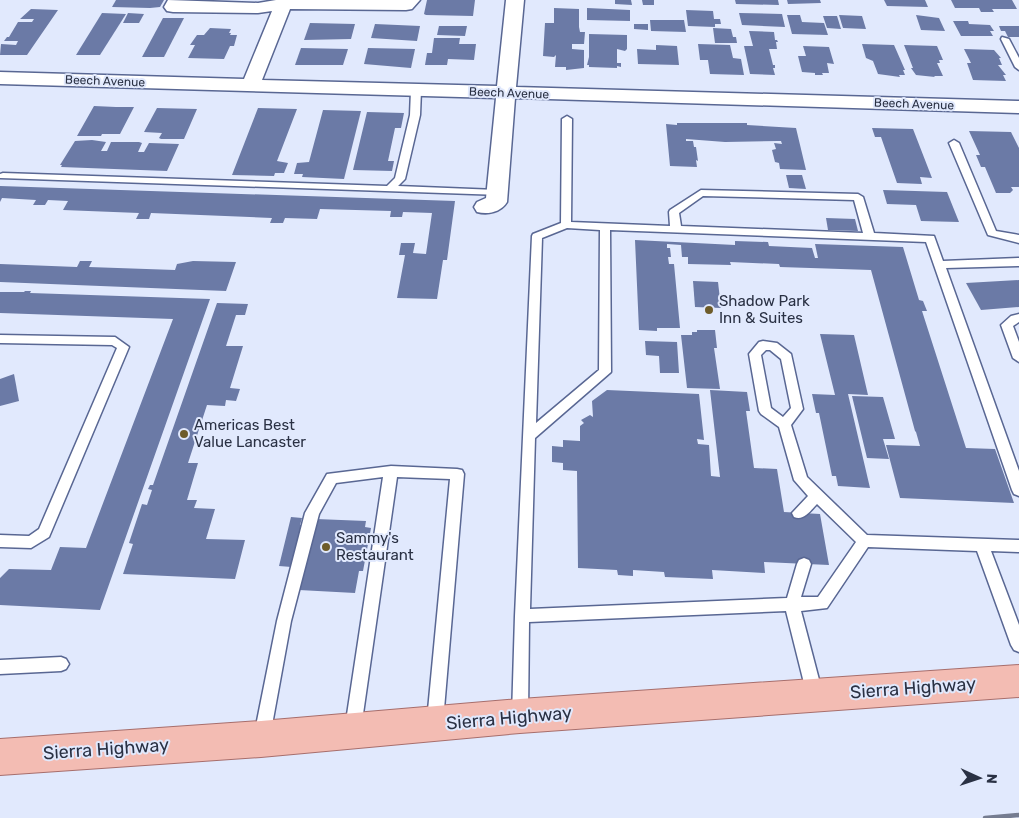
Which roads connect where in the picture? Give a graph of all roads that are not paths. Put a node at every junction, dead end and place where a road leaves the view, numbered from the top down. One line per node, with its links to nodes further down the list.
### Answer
1 (177, 0): 4 (street)
2 (411, 0): 4 (street)
3 (515, 0): 10 (street)
4 (283, 4): 8 (street)
5 (1004, 39): 6 (lane)
6 (1019, 66)
7 (0, 78): 8 (street, Beech Avenue)
8 (251, 85): 9 (street, Beech Avenue)
9 (416, 90): 10 (street, Beech Avenue); 15 (lane)
10 (506, 92): 11 (street, Beech Avenue); 16 (street)
11 (1019, 107)
12 (567, 119): 17 (lane)
13 (954, 143): 21 (lane)
14 (3, 176): 15 (lane)
15 (391, 188): 16 (lane)
16 (491, 200)
17 (566, 225): 18 (lane); 28 (lane)
18 (605, 227): 19 (lane); 28 (lane)
19 (676, 230): 20 (lane); 20 (lane)
20 (870, 237): 23 (lane)
21 (1019, 239)
22 (1019, 262): 23 (lane)
23 (940, 265): 30 (lane)
24 (1019, 318): 26 (lane)
25 (0, 339): 33 (lane)
26 (1019, 358)
27 (784, 424): 27 (lane); 31 (lane)
28 (529, 436): 39 (lane)
29 (391, 471): 46 (lane); 47 (lane); 48 (lane)
30 (1019, 490)
31 (817, 496): 32 (lane); 34 (lane)
32 (800, 513)
33 (0, 541)
34 (864, 541): 35 (lane); 38 (lane)
35 (982, 545): 36 (lane); 40 (lane)
36 (1019, 546)
37 (804, 564): 38 (lane)
38 (792, 604): 39 (lane); 44 (lane)
39 (522, 616): 45 (lane)
40 (1019, 645)
41 (62, 664): 42 (lane)
42 (0, 667)
43 (1019, 681): 44 (main road, Sierra Highway)
44 (815, 695): 45 (main road, Sierra Highway)
45 (520, 716): 46 (main road, Sierra Highway)
46 (435, 724): 47 (main road, Sierra Highway)
47 (352, 730): 48 (main road, Sierra Highway)
48 (261, 738): 49 (main road, Sierra Highway)
49 (0, 757)

